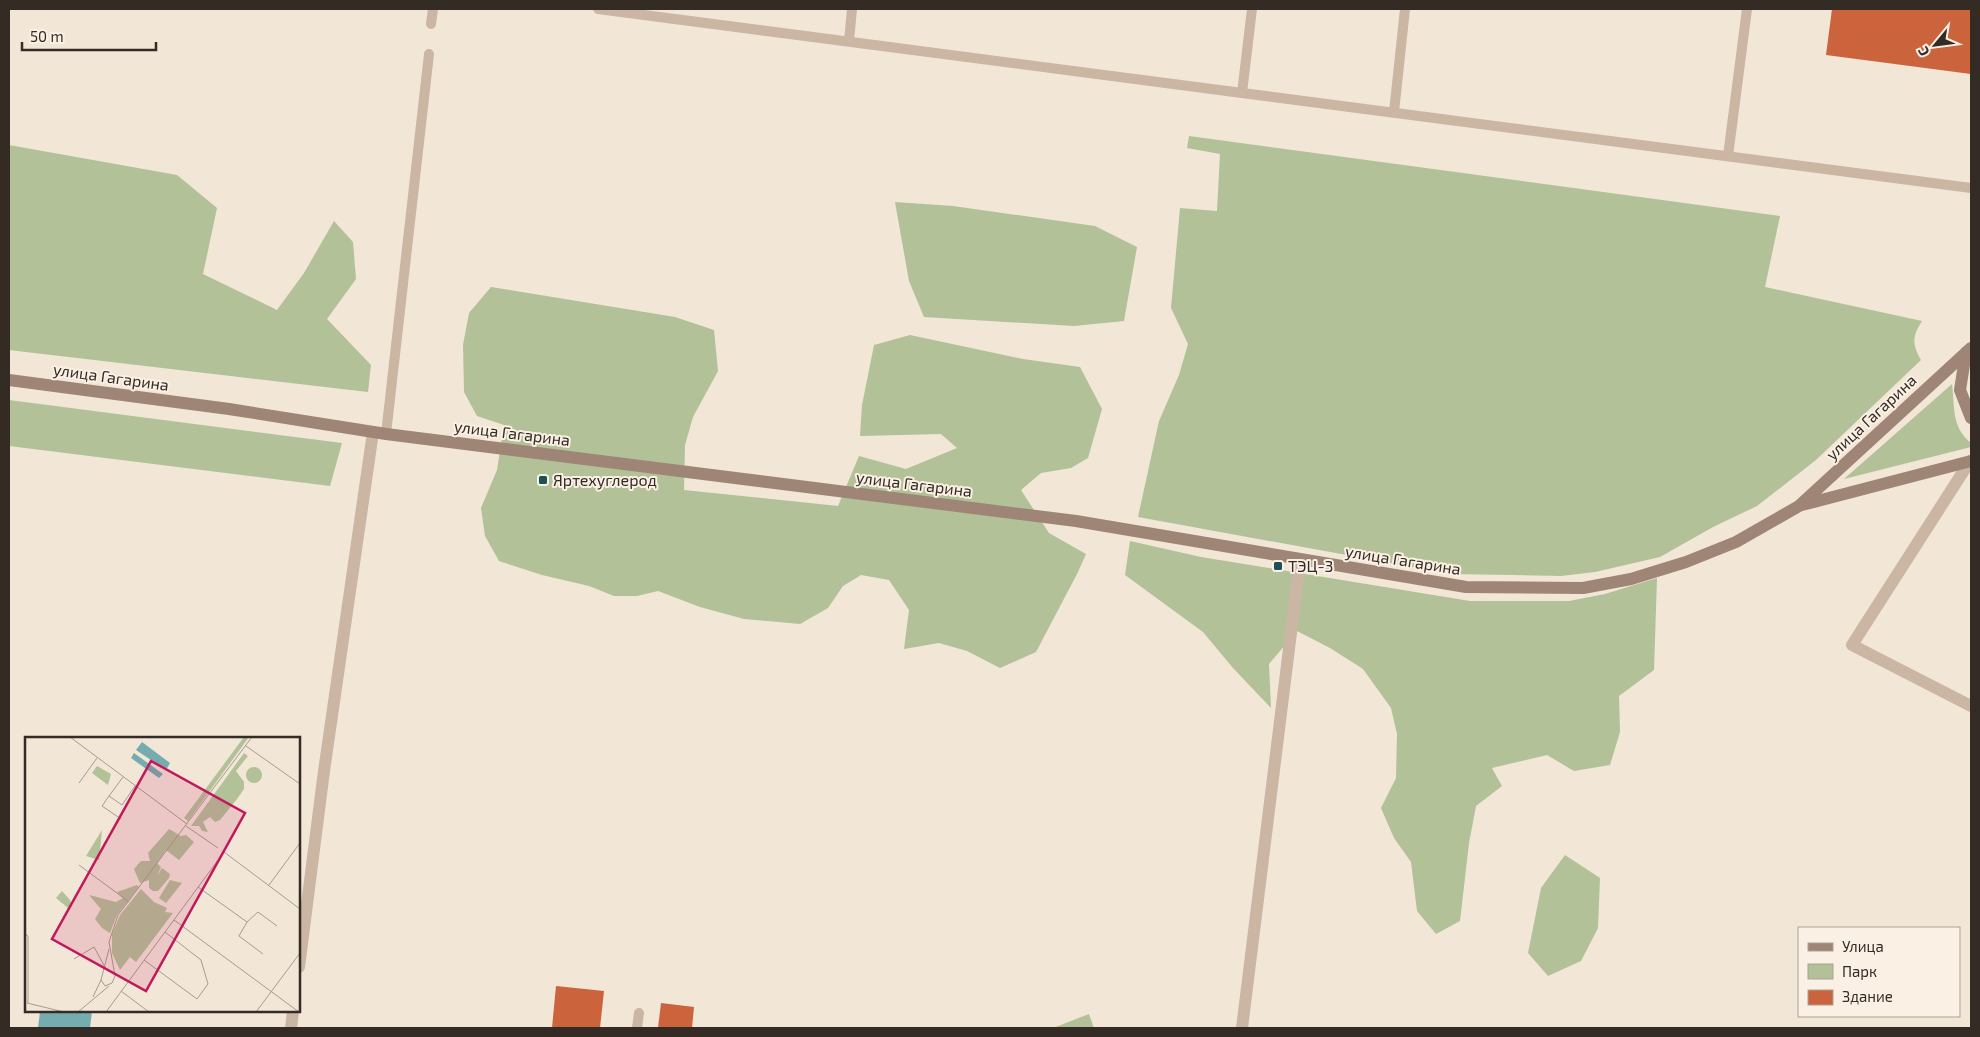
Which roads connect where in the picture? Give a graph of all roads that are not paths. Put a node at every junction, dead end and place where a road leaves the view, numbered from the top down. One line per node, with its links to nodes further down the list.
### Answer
1 (433, 9): 7 (lane)
2 (598, 9): 8 (lane)
3 (852, 9): 8 (lane)
4 (1252, 9): 10 (lane)
5 (1405, 9): 11 (lane)
6 (1747, 9): 12 (lane)
7 (431, 24)
8 (848, 42): 10 (lane)
9 (429, 54): 18 (lane)
10 (1242, 93): 11 (lane)
11 (1394, 112): 12 (lane)
12 (1728, 156): 13 (lane)
13 (1971, 188)
14 (1968, 350): 16 (main road, улица Гагарина); 20 (main road, улица Гагарина)
15 (9, 380): 17 (main road, улица Гагарина)
16 (1971, 418)
17 (372, 432): 18 (main road, улица Гагарина); 23 (street)
18 (386, 434): 21 (main road, улица Гагарина)
19 (1971, 461): 20 (main road, улица Гагарина); 22 (street)
20 (1799, 506): 21 (main road, улица Гагарина)
21 (1300, 560): 28 (street)
22 (1971, 706)
23 (300, 959)
24 (293, 1012): 26 (street)
25 (639, 1013): 27 (lane)
26 (291, 1028)
27 (637, 1028)
28 (1242, 1028)

